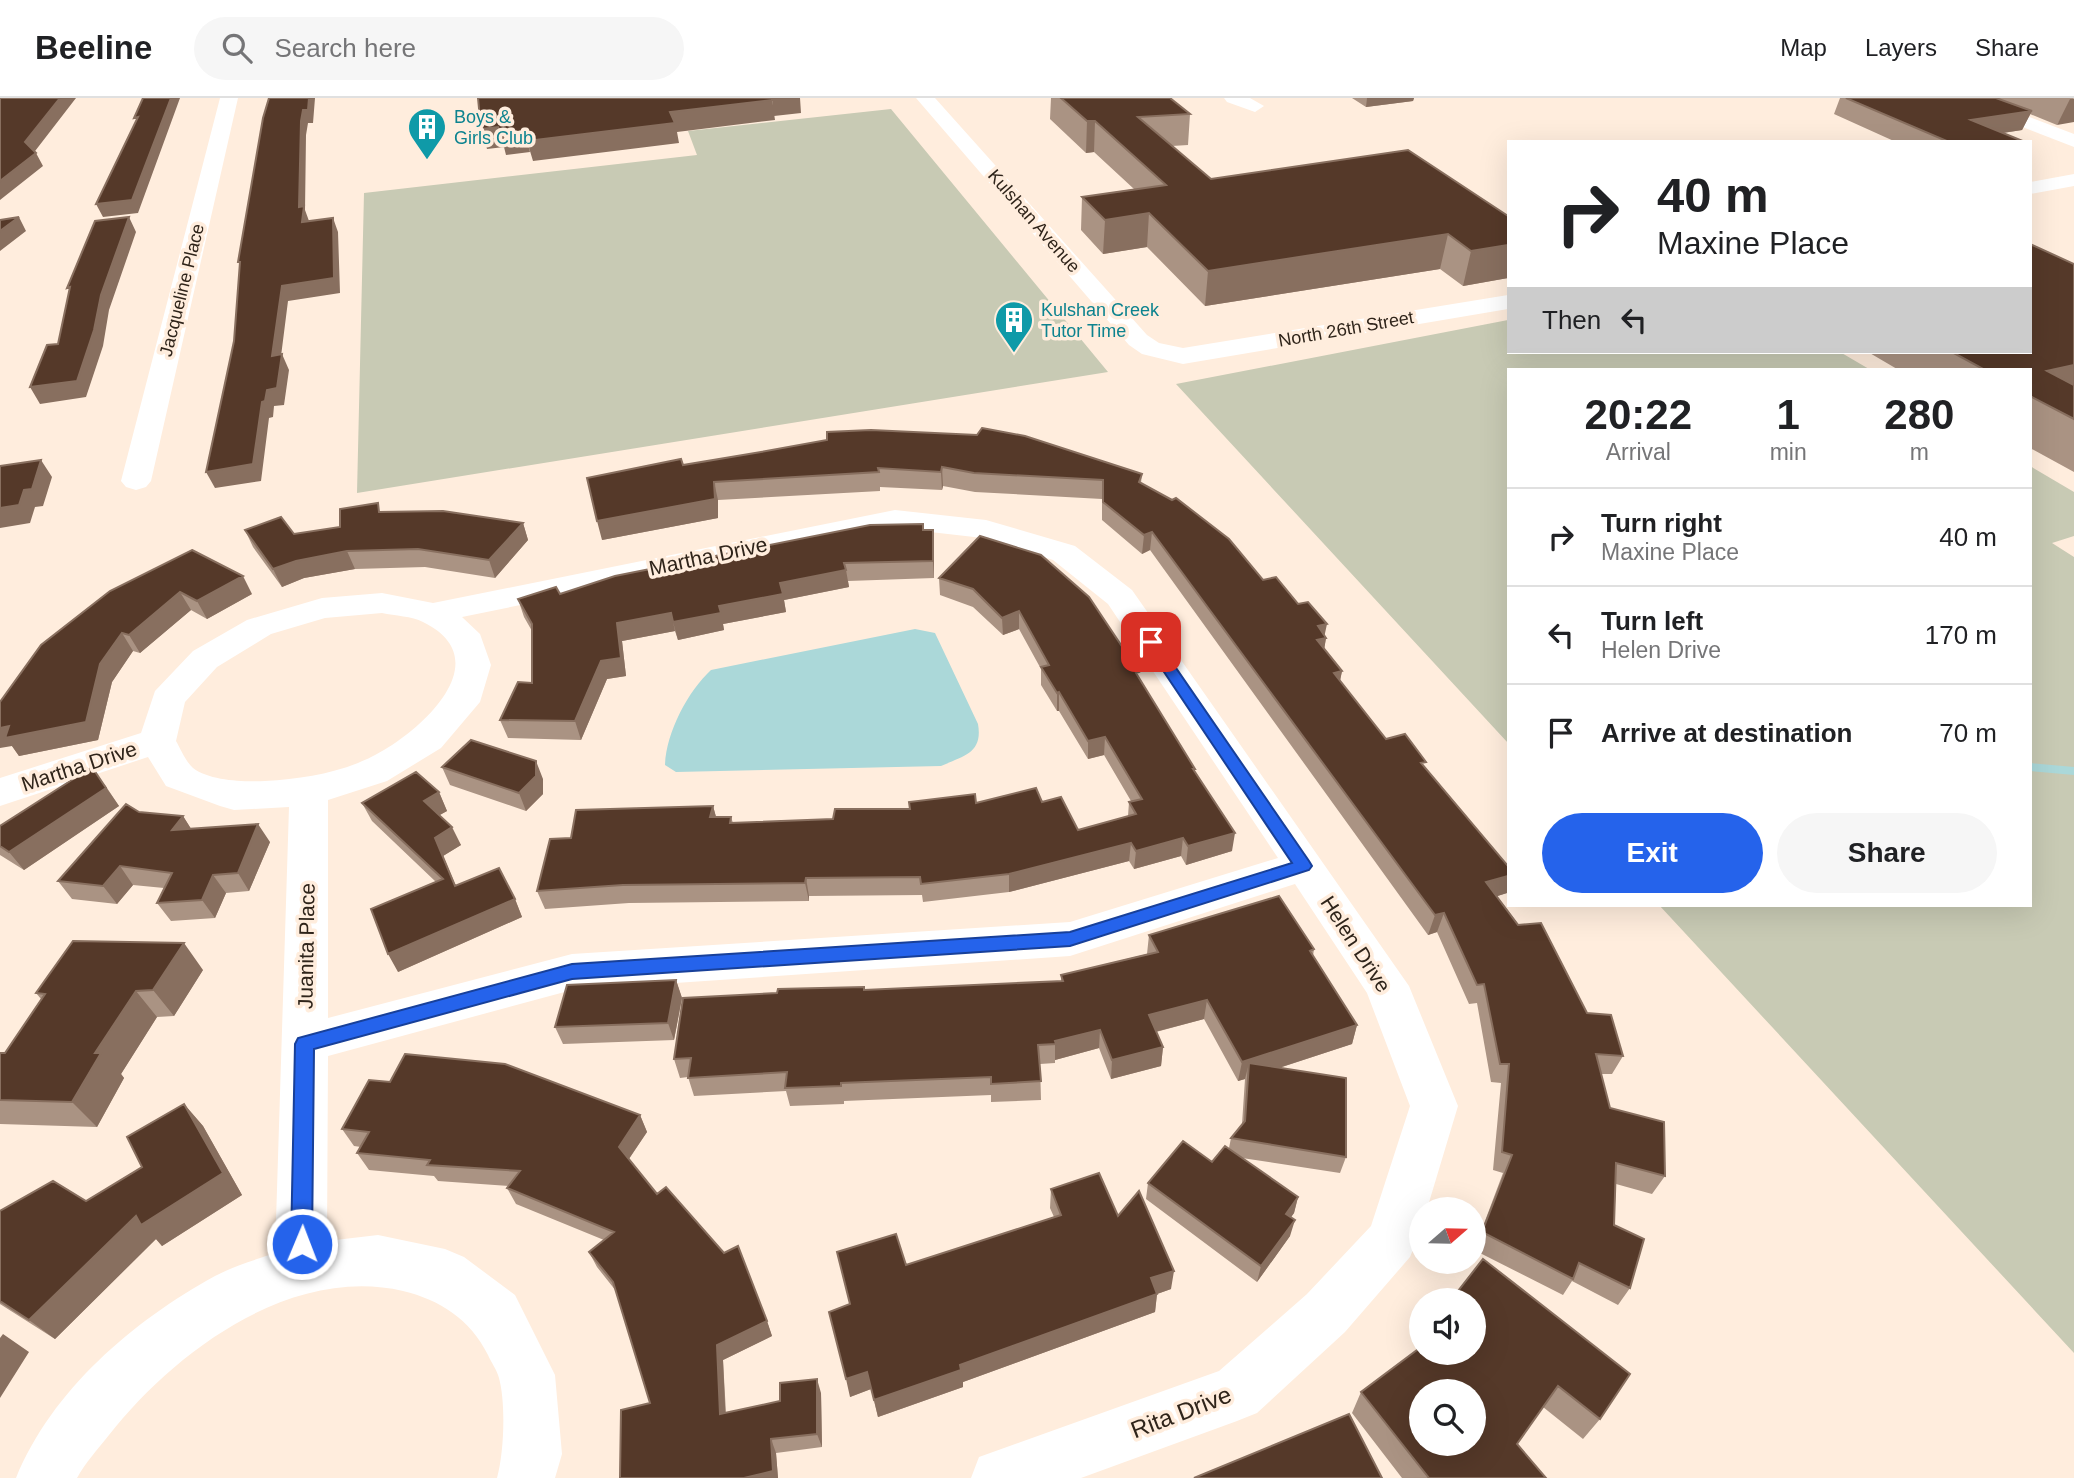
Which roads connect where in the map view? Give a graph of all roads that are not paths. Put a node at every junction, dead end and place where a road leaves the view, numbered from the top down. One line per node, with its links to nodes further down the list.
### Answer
1 (229, 98): 11 (street, Jacqueline Place)
2 (925, 98): 10 (street, Kulshan Avenue)
3 (1233, 98): 5 (street)
4 (1964, 98): 6 (street)
5 (1255, 106)
6 (2074, 141)
7 (2074, 180): 8 (street)
8 (2032, 188)
9 (1507, 302): 10 (street, North 26th Street)
10 (1183, 356)
11 (136, 481)
12 (986, 529): 13 (street, Martha Drive); 17 (street, Helen Drive)
13 (433, 613): 14 (street); 16 (street)
14 (157, 741): 15 (street, Martha Drive); 16 (street)
15 (0, 792)
16 (309, 792): 18 (street, Juanita Place)
17 (1303, 866): 18 (street); 19 (street, Helen Drive)
18 (305, 1044): 20 (street, Juanita Place)
19 (1392, 1240): 23 (street, Rita Drive)
20 (301, 1269): 21 (street); 22 (street)
21 (45, 1478)
22 (526, 1478)
23 (1000, 1478)

